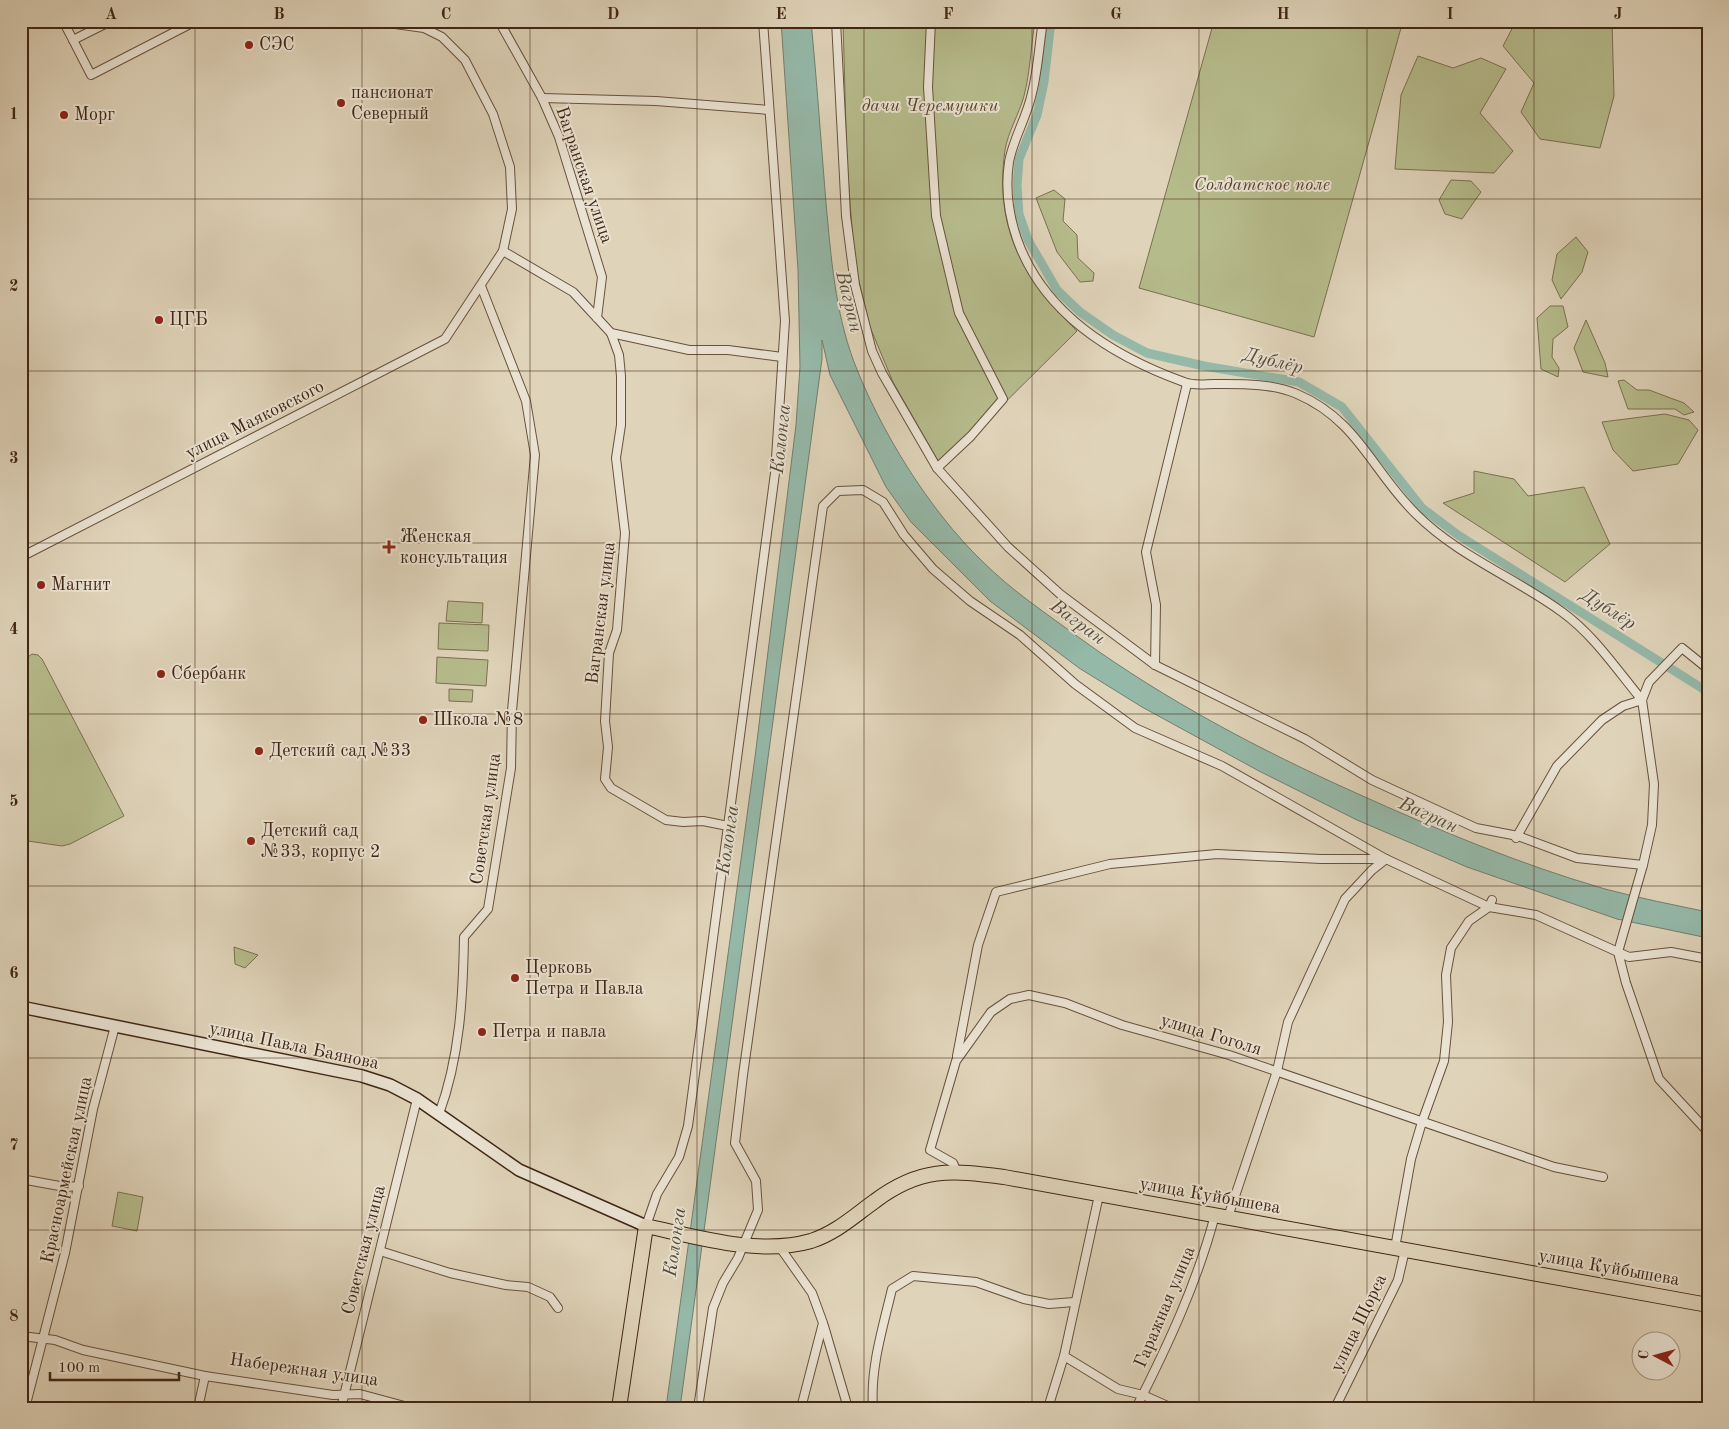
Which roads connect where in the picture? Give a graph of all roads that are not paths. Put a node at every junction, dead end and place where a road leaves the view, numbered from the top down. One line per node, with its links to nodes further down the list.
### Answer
1 (63, 21): 10 (street)
2 (110, 21): 10 (street)
3 (196, 21): 10 (street)
4 (300, 21): 13 (street)
5 (499, 21): 11 (street, Вагранская улица)
6 (764, 21): 12 (street)
7 (836, 21): 19 (street)
8 (930, 21): 19 (street)
9 (1043, 21): 18 (street)
10 (73, 40)
11 (542, 98): 12 (street); 15 (street, Вагранская улица)
12 (769, 110): 17 (street)
13 (503, 251): 14 (street, улица Маяковского); 15 (street)
14 (481, 286): 20 (street, улица Маяковского); 36 (street, Советская улица)
15 (597, 318): 16 (street)
16 (611, 334): 17 (street); 24 (street, Вагранская улица)
17 (782, 357): 24 (street)
18 (1187, 384): 21 (street); 23 (street)
19 (937, 468): 21 (street)
20 (21, 557)
21 (1156, 666): 25 (street)
22 (1708, 669): 23 (street)
23 (1642, 700): 25 (street); 27 (street)
24 (728, 826): 45 (street)
25 (1517, 838): 27 (street)
26 (1386, 858): 28 (street); 33 (street); 34 (street, Гаражная улица); 46 (street)
27 (1643, 865): 29 (street)
28 (1490, 903): 29 (street); 37 (street, улица Щорса)
29 (1618, 952): 30 (street); 38 (street)
30 (1708, 959)
31 (21, 1006): 32 (main road, улица Павла Баянова)
32 (115, 1026): 35 (main road, улица Павла Баянова); 42 (street, Красноармейская улица)
33 (956, 1061): 34 (street, улица Гоголя); 39 (street, улица Гоголя)
34 (1277, 1072): 37 (street, улица Гоголя); 44 (street, Гаражная улица)
35 (417, 1099): 36 (main road, улица Павла Баянова); 49 (street, Советская улица)
36 (439, 1114): 45 (main road, улица Павла Баянова)
37 (1422, 1122): 40 (street, улица Гоголя); 48 (street, улица Щорса)
38 (1708, 1132)
39 (956, 1172): 43 (highway, улица Куйбышева); 47 (highway, улица Куйбышева)
40 (1603, 1178)
41 (21, 1179): 42 (street)
42 (79, 1186): 55 (street, Красноармейская улица)
43 (1099, 1195): 44 (highway, улица Куйбышева); 50 (street)
44 (1222, 1216): 48 (highway, улица Куйбышева); 59 (street, Гаражная улица)
45 (646, 1226): 46 (highway, улица Куйбышева); 64 (highway)
46 (744, 1244): 47 (highway, улица Куйбышева); 65 (street)
47 (779, 1246): 53 (street)
48 (1400, 1249): 51 (highway, улица Куйбышева); 72 (street, улица Щорса)
49 (380, 1251): 52 (street); 58 (street, Советская улица)
50 (1074, 1302): 56 (street); 68 (street)
51 (1708, 1305)
52 (558, 1308)
53 (824, 1323): 66 (street); 67 (street)
54 (21, 1336): 55 (street, Набережная улица)
55 (44, 1338): 57 (street, Набережная улица); 60 (street, Красноармейская улица)
56 (1064, 1356): 59 (street); 69 (street)
57 (205, 1376): 58 (street, Набережная улица); 61 (street)
58 (344, 1394): 62 (street, Советская улица); 63 (street, Набережная улица)
59 (1143, 1395): 70 (street, Гаражная улица); 71 (street)
60 (25, 1408)
61 (198, 1408)
62 (341, 1408)
63 (412, 1408)
64 (619, 1408)
65 (698, 1408)
66 (801, 1408)
67 (848, 1408)
68 (873, 1408)
69 (1048, 1408)
70 (1136, 1408)
71 (1172, 1408)
72 (1335, 1408)

